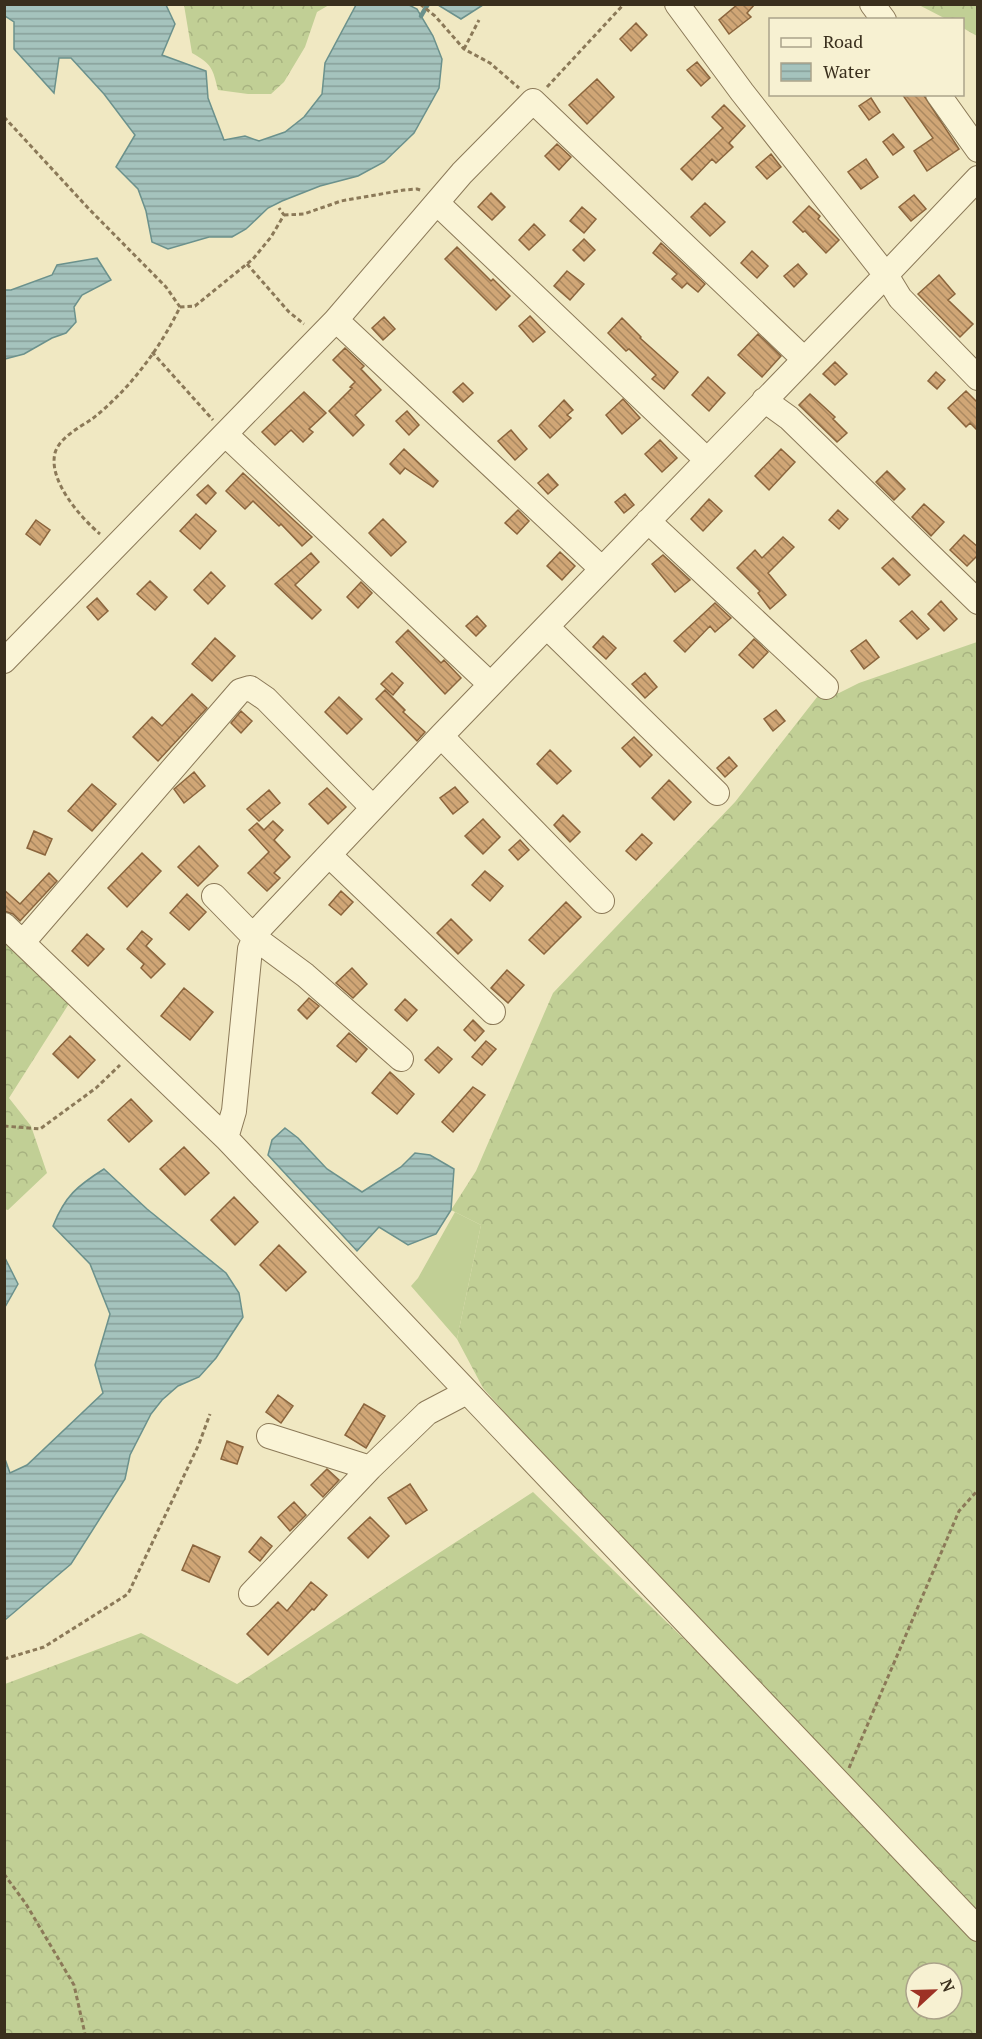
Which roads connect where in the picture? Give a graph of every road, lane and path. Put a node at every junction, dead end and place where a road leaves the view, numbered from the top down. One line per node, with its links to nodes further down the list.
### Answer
1 (624, 4): 9 (path)
2 (677, 4): 17 (street)
3 (872, 4): 5 (street)
4 (421, 5): 7 (path)
5 (882, 18)
6 (479, 20): 7 (path)
7 (464, 49): 9 (path)
8 (939, 96): 11 (street)
9 (533, 101): 13 (street); 21 (street)
10 (4, 117): 18 (path)
11 (978, 150)
12 (978, 178): 17 (street)
13 (437, 203): 15 (path); 19 (street); 25 (street)
14 (279, 208): 15 (path)
15 (284, 215): 16 (path)
16 (248, 264): 18 (path); 19 (path)
17 (886, 275): 21 (street); 22 (street)
18 (180, 307): 20 (path)
19 (328, 328): 24 (street); 28 (street)
20 (152, 352): 24 (path); 27 (path)
21 (804, 359): 23 (street)
22 (978, 378)
23 (764, 400): 25 (street); 29 (street)
24 (225, 434): 27 (street); 32 (street)
25 (707, 460): 26 (street)
26 (648, 520): 28 (street); 33 (street)
27 (118, 543): 31 (street)
28 (602, 569): 30 (street)
29 (978, 602)
30 (546, 627): 32 (street); 35 (street)
31 (4, 661)
32 (490, 684): 34 (street)
33 (826, 687)
34 (441, 736): 36 (street); 39 (street)
35 (717, 793)
36 (373, 808): 37 (street); 42 (street)
37 (329, 855): 41 (street); 43 (street)
38 (214, 896): 41 (street)
39 (602, 901)
40 (4, 925): 42 (street)
41 (255, 938): 45 (street); 47 (street)
42 (23, 942): 44 (street)
43 (493, 1011)
44 (135, 1050): 46 (path); 47 (street)
45 (401, 1059)
46 (4, 1126)
47 (226, 1138): 48 (street)
48 (467, 1392): 51 (street); 55 (street)
49 (210, 1414): 54 (path)
50 (269, 1436): 51 (street)
51 (370, 1468): 53 (street)
52 (978, 1490): 55 (path)
53 (251, 1594)
54 (4, 1659)
55 (841, 1786): 57 (street)
56 (4, 1874): 58 (path)
57 (978, 1929)
58 (85, 2034)

